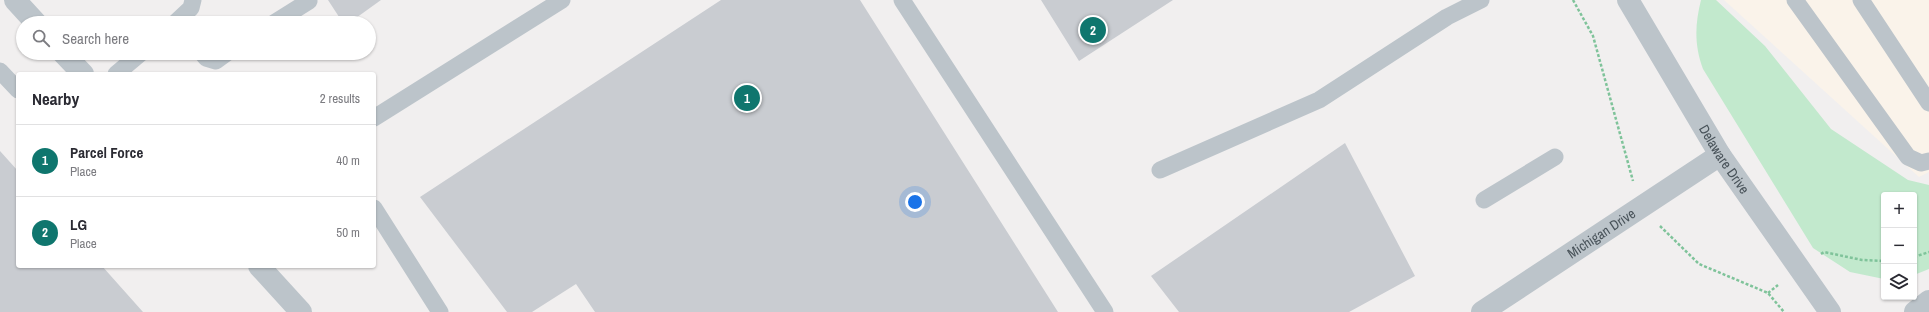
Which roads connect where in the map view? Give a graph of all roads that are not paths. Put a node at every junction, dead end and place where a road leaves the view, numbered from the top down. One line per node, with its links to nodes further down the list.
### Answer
1 (15, 0): 10 (street)
2 (193, 0): 11 (lane)
3 (562, 0): 20 (lane)
4 (902, 0): 31 (lane)
5 (1481, 0): 24 (lane)
6 (1628, 0): 21 (street, Delaware Drive)
7 (1795, 0): 23 (lane)
8 (1861, 0): 19 (lane)
9 (309, 1): 12 (lane)
10 (30, 16)
11 (184, 16)
12 (285, 16)
13 (70, 60): 16 (street)
14 (133, 60): 17 (lane)
15 (0, 71): 18 (lane)
16 (81, 72)
17 (118, 72)
18 (16, 88)
19 (1929, 103)
20 (376, 117)
21 (1720, 155): 32 (street, Michigan Drive); 33 (street, Delaware Drive)
22 (1555, 157): 25 (lane)
23 (1929, 161)
24 (1160, 170)
25 (1484, 200)
26 (376, 211): 30 (lane)
27 (261, 268): 29 (street)
28 (1929, 301): 34 (street)
29 (301, 312)
30 (440, 312)
31 (1105, 312)
32 (1482, 312)
33 (1830, 312)
34 (1915, 312)

